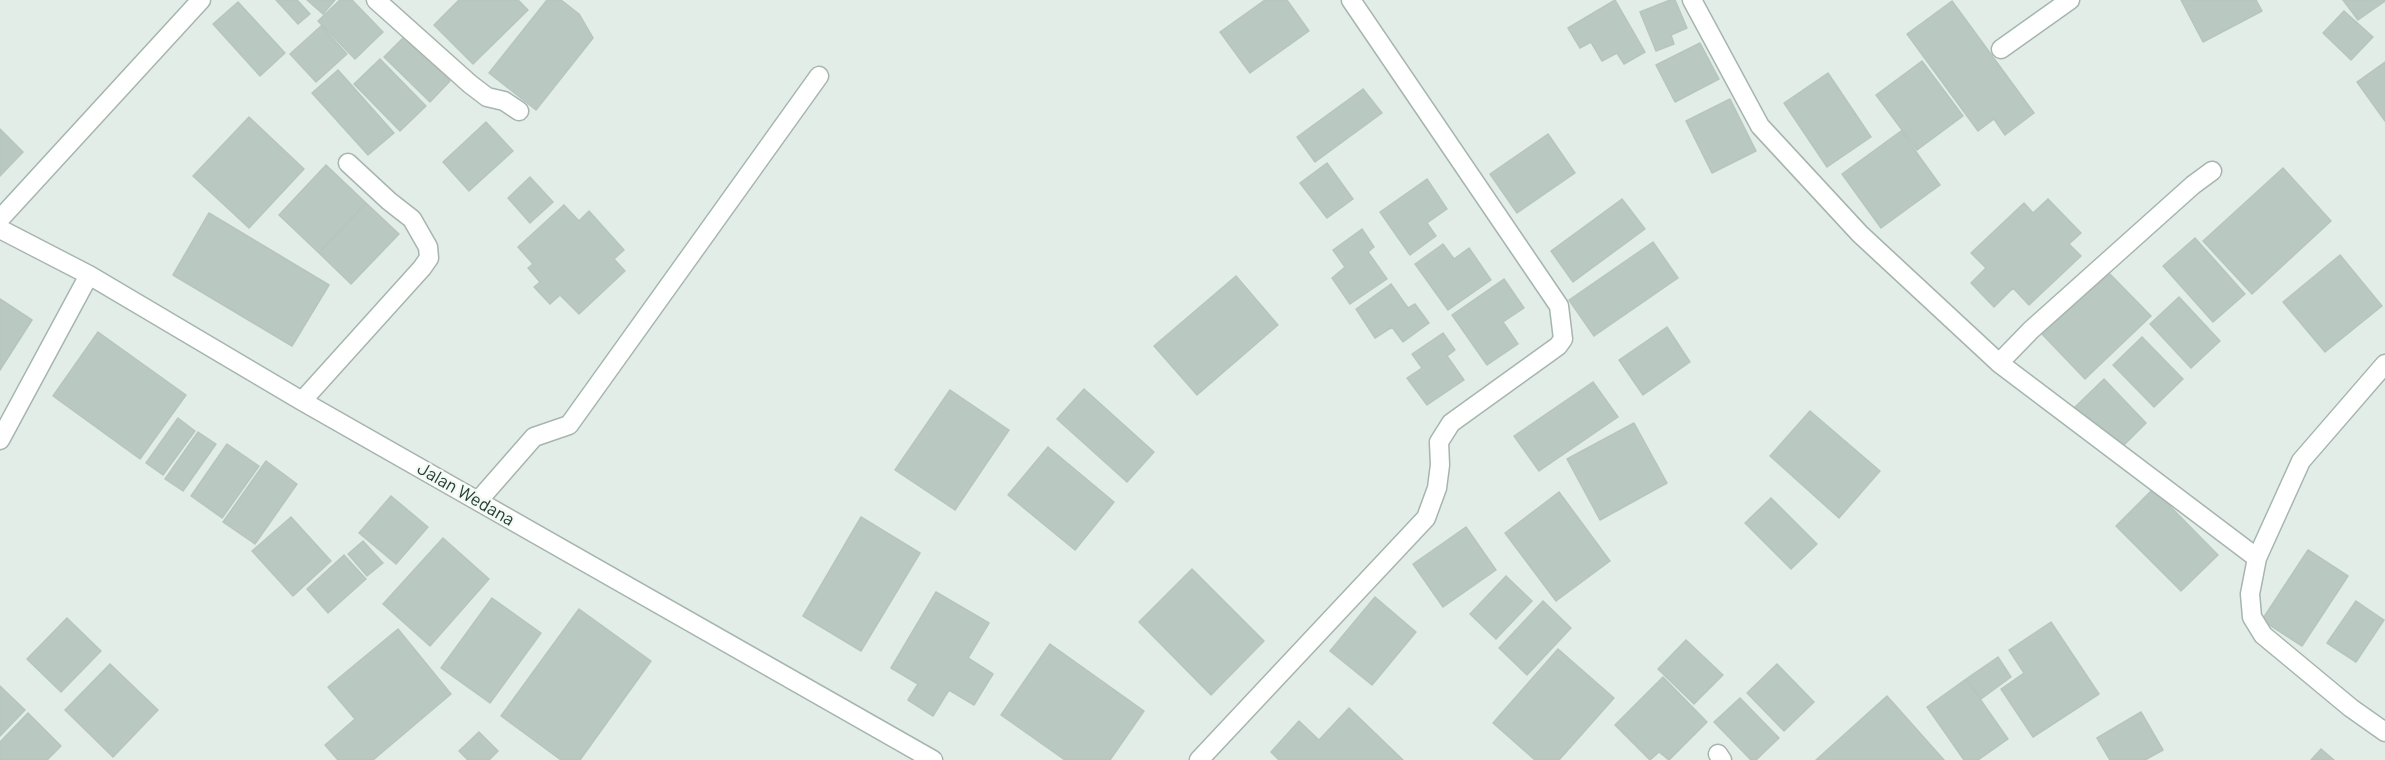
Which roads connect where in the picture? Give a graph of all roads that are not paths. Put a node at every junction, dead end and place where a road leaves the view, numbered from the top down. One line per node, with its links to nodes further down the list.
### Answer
1 (376, 0): 8 (street)
2 (1351, 0): 22 (street)
3 (1692, 0): 14 (street)
4 (2070, 0): 6 (street)
5 (198, 1): 11 (street)
6 (2001, 49)
7 (819, 76): 18 (street)
8 (519, 111)
9 (348, 163): 16 (street)
10 (2212, 171): 14 (street)
11 (0, 219)
12 (0, 229): 13 (street, Jalan Wedana)
13 (89, 275): 16 (street, Jalan Wedana); 17 (street)
14 (1999, 363): 19 (street)
15 (2385, 364): 19 (street)
16 (302, 401): 18 (street, Jalan Wedana)
17 (0, 440)
18 (478, 501): 21 (street, Jalan Wedana)
19 (2258, 558): 20 (street)
20 (2385, 732)
21 (933, 760)
22 (1199, 760)

